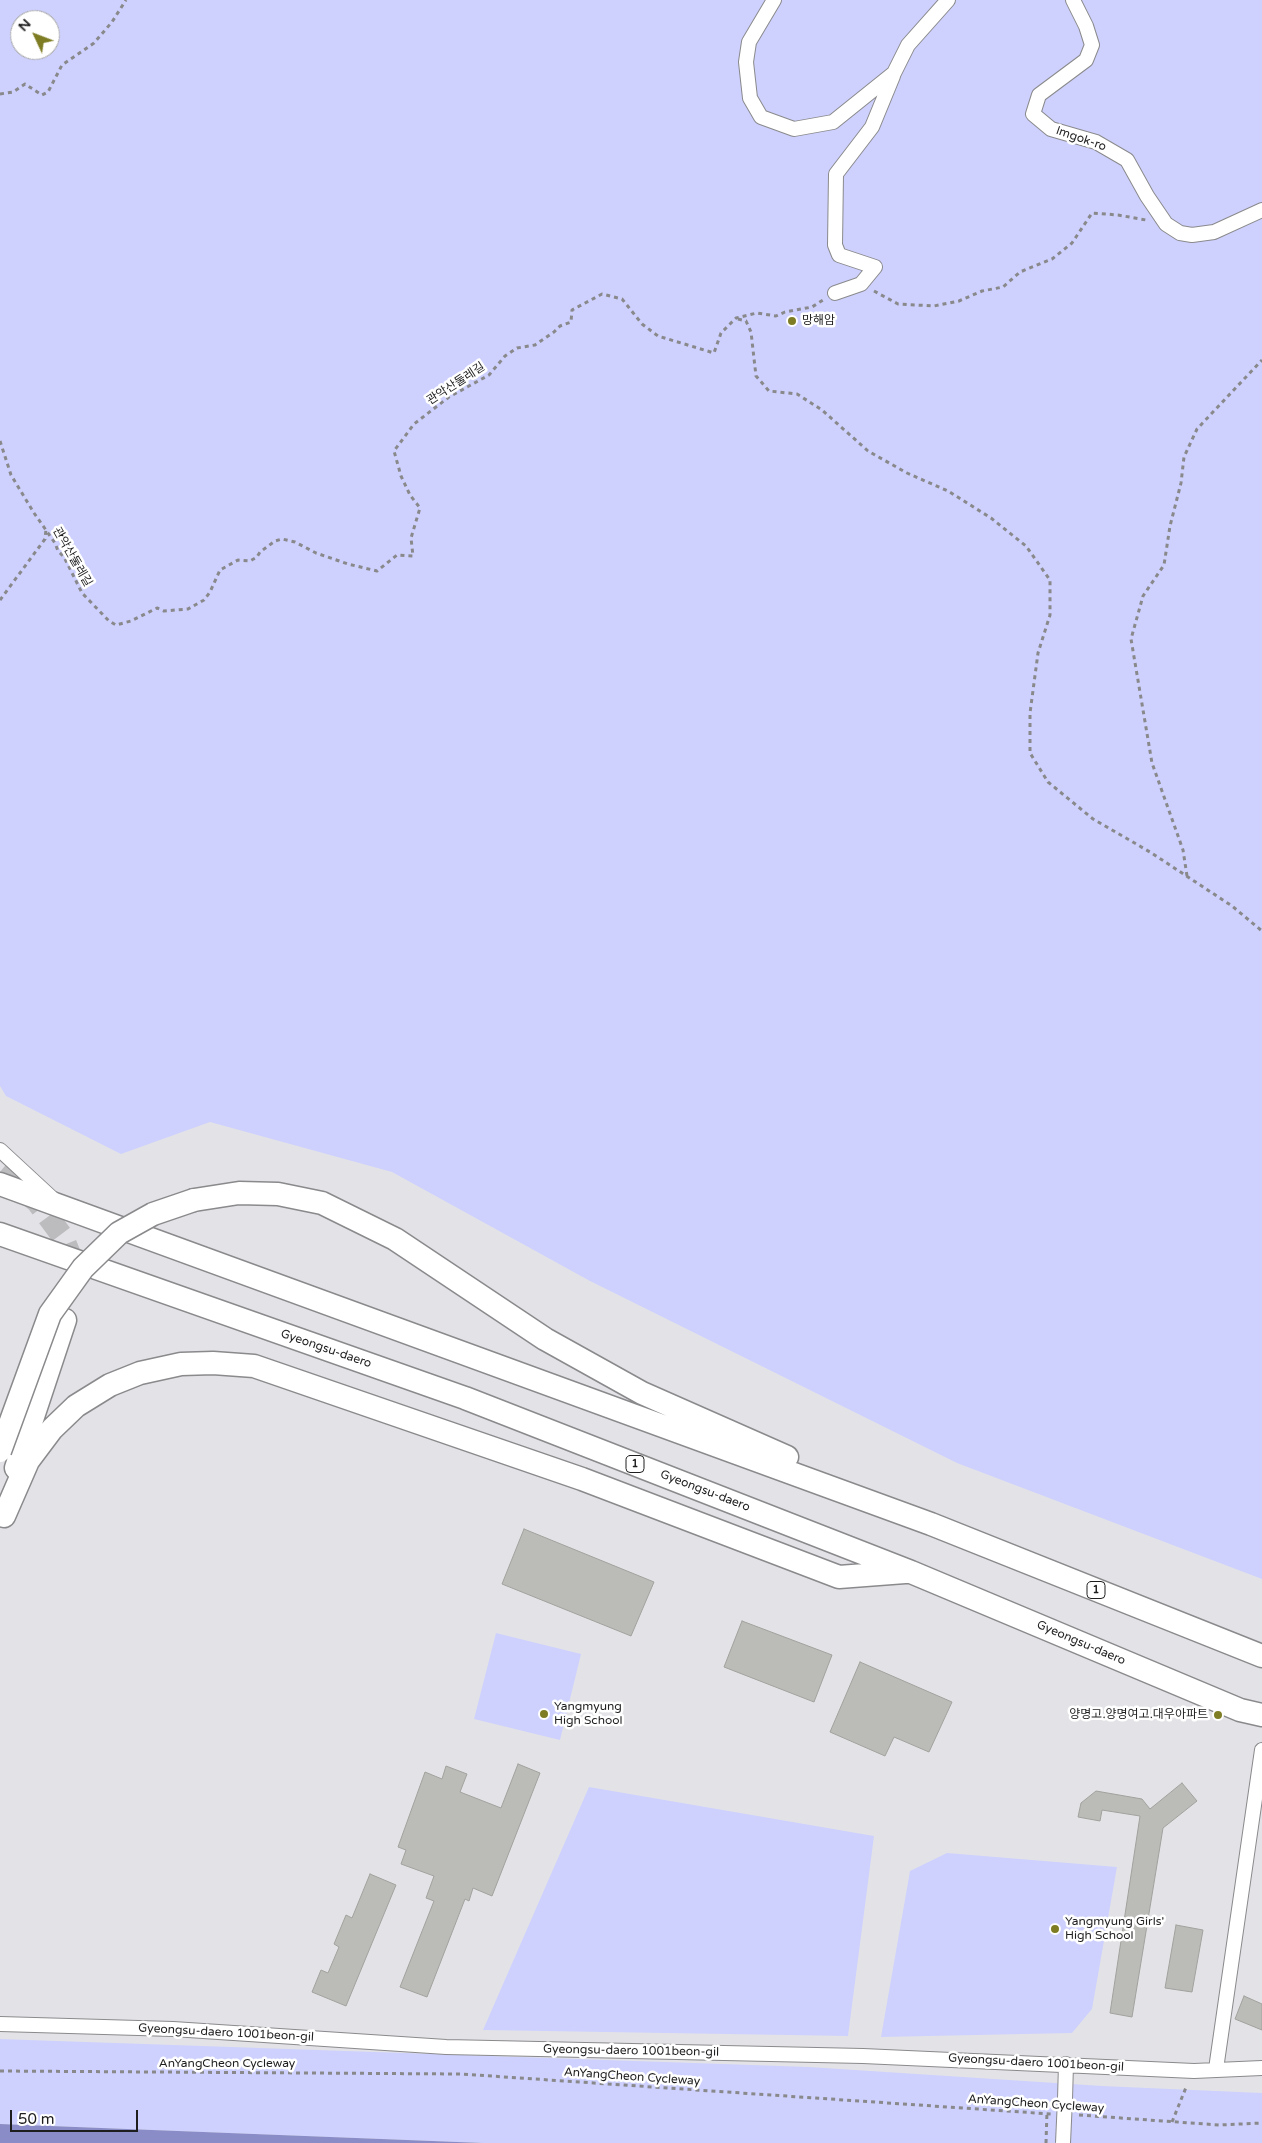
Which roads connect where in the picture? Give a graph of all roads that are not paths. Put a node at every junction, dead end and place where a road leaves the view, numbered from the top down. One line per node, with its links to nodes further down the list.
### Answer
1 (774, 0): 4 (street)
2 (948, 0): 4 (street)
3 (1073, 0): 5 (street, Imgok-ro)
4 (894, 72): 6 (street)
5 (1262, 210)
6 (831, 296)
7 (0, 1150): 9 (street)
8 (0, 1184): 9 (main road, 1)
9 (59, 1205): 14 (main road, 1)
10 (0, 1234): 15 (main road, Gyeongsu-daero / 1)
11 (65, 1320): 13 (main road)
12 (0, 1451): 14 (main road, bridge)
13 (2, 1521): 15 (main road)
14 (931, 1524): 16 (main road, 1)
15 (911, 1572): 17 (main road, Gyeongsu-daero / 1)
16 (1262, 1656)
17 (1262, 1715)
18 (1262, 1750): 22 (street)
19 (0, 2024): 20 (street, Gyeongsu-daero 1001beon-gil)
20 (1066, 2064): 22 (street, Gyeongsu-daero 1001beon-gil); 23 (street, bridge)
21 (1262, 2068): 22 (street, Gyeongsu-daero 1001beon-gil)
22 (1216, 2069)
23 (1063, 2143)

